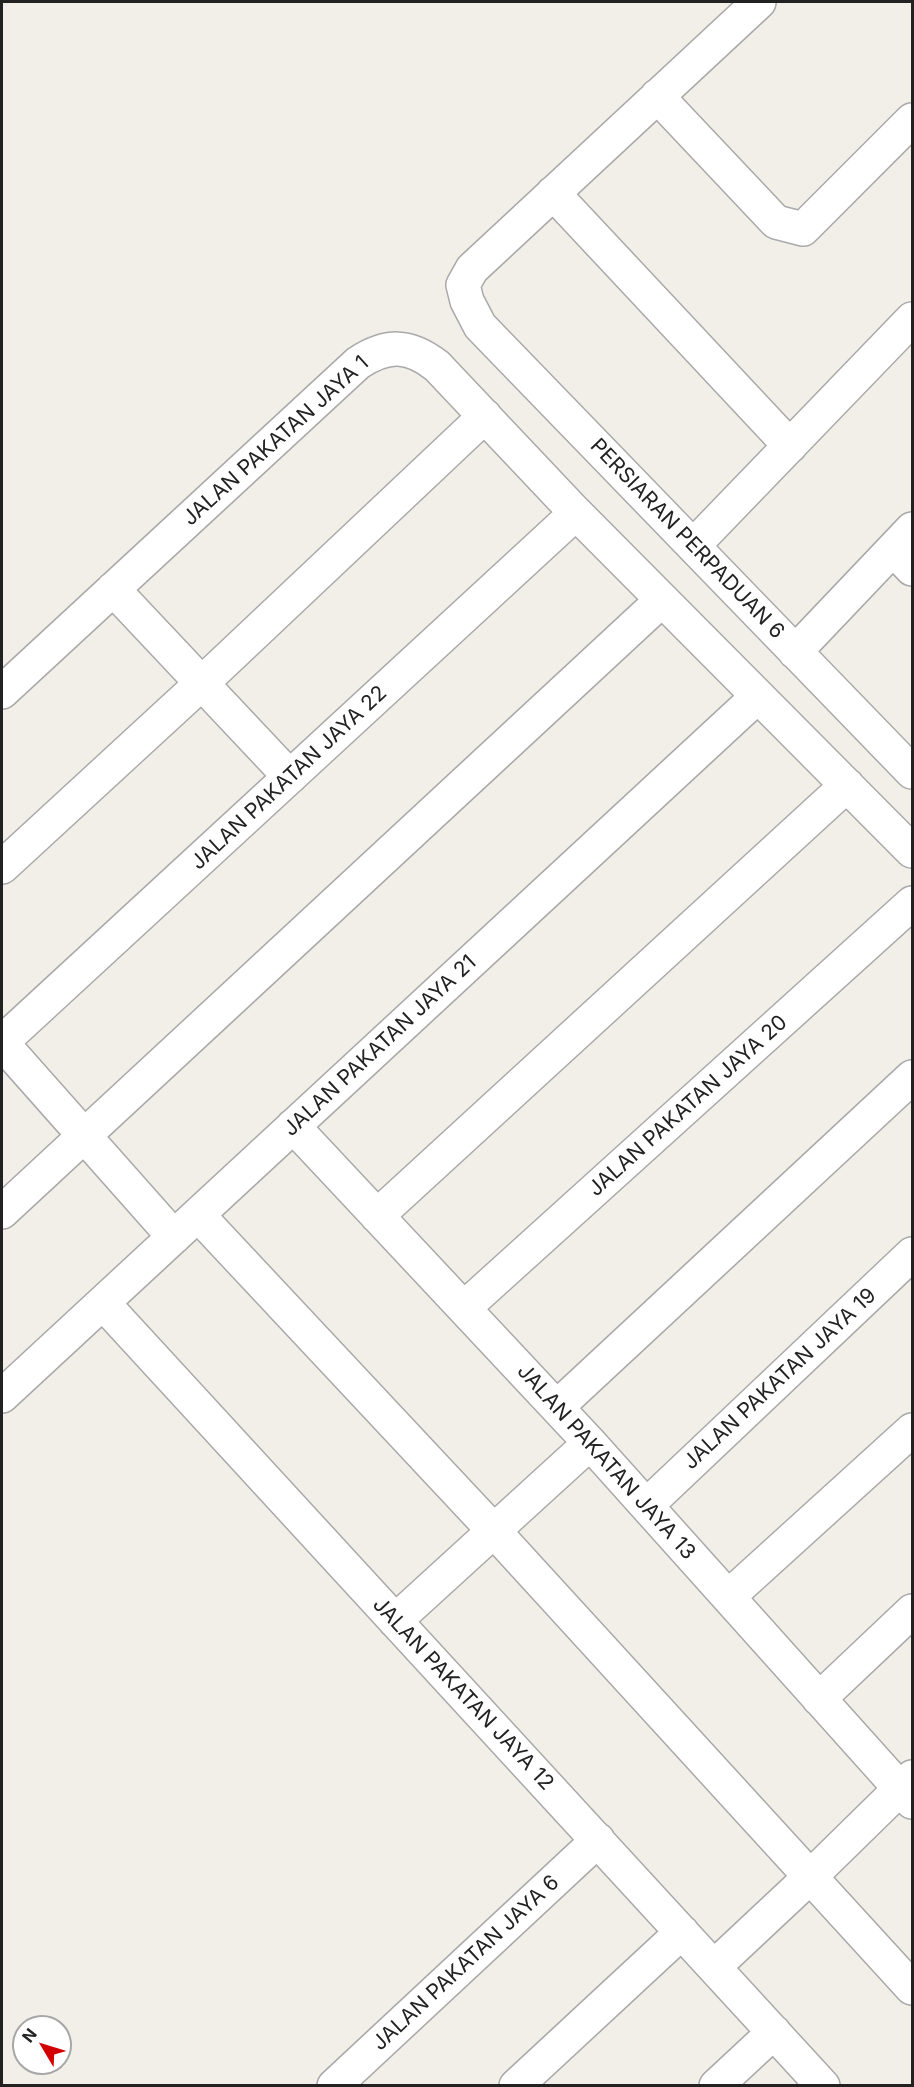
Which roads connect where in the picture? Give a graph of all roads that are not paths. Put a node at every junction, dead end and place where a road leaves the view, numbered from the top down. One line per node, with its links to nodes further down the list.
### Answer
1 (759, 2): 2 (street)
2 (657, 96): 3 (street); 4 (street)
3 (912, 120)
4 (553, 193): 7 (street); 9 (street, PERSIARAN PERPADUAN 6)
5 (912, 319): 7 (street)
6 (485, 416): 8 (street, JALAN PAKATAN JAYA 1); 11 (street, JALAN PAKATAN JAYA 1); 14 (street)
7 (790, 446): 9 (street)
8 (576, 513): 12 (street, JALAN PAKATAN JAYA 1); 18 (street, JALAN PAKATAN JAYA 22)
9 (693, 546): 13 (street, PERSIARAN PERPADUAN 6)
10 (906, 549): 13 (street)
11 (113, 589): 14 (street); 15 (street, JALAN PAKATAN JAYA 1)
12 (662, 600): 16 (street, JALAN PAKATAN JAYA 1); 26 (street)
13 (795, 652): 17 (street, PERSIARAN PERPADUAN 6)
14 (202, 683): 18 (street); 21 (street)
15 (2, 692)
16 (758, 696): 19 (street, JALAN PAKATAN JAYA 1); 25 (street, JALAN PAKATAN JAYA 21)
17 (912, 772)
18 (290, 777): 23 (street, JALAN PAKATAN JAYA 22)
19 (847, 785): 20 (street, JALAN PAKATAN JAYA 1); 29 (street)
20 (912, 851)
21 (2, 867)
22 (912, 903): 33 (street, JALAN PAKATAN JAYA 20)
23 (2, 1043): 26 (street)
24 (912, 1077): 35 (street)
25 (293, 1126): 28 (street, JALAN PAKATAN JAYA 21); 29 (street, JALAN PAKATAN JAYA 13)
26 (83, 1137): 27 (street); 30 (street)
27 (2, 1212)
28 (198, 1215): 30 (street, JALAN PAKATAN JAYA 21); 39 (street)
29 (377, 1216): 33 (street, JALAN PAKATAN JAYA 13)
30 (174, 1237): 32 (street, JALAN PAKATAN JAYA 21)
31 (912, 1254): 38 (street, JALAN PAKATAN JAYA 19)
32 (103, 1303): 34 (street, JALAN PAKATAN JAYA 21); 42 (street, JALAN PAKATAN JAYA 12)
33 (464, 1308): 35 (street, JALAN PAKATAN JAYA 13)
34 (2, 1396)
35 (557, 1407): 37 (street, JALAN PAKATAN JAYA 13)
36 (912, 1430): 40 (street)
37 (590, 1443): 38 (street, JALAN PAKATAN JAYA 13); 39 (street)
38 (647, 1505): 40 (street, JALAN PAKATAN JAYA 13)
39 (494, 1530): 42 (street); 46 (street)
40 (728, 1596): 43 (street, JALAN PAKATAN JAYA 13)
41 (912, 1611): 43 (street)
42 (395, 1621): 45 (street, JALAN PAKATAN JAYA 12)
43 (819, 1699): 44 (street, JALAN PAKATAN JAYA 13)
44 (908, 1789): 46 (street)
45 (598, 1840): 47 (street, JALAN PAKATAN JAYA 12); 51 (street, JALAN PAKATAN JAYA 6)
46 (810, 1877): 48 (street); 49 (street)
47 (682, 1932): 48 (street, JALAN PAKATAN JAYA 12); 52 (street)
48 (714, 1967): 50 (street, JALAN PAKATAN JAYA 12)
49 (912, 1988)
50 (774, 2032): 53 (street); 54 (street, JALAN PAKATAN JAYA 12)
51 (334, 2085)
52 (516, 2085)
53 (716, 2085)
54 (823, 2085)

